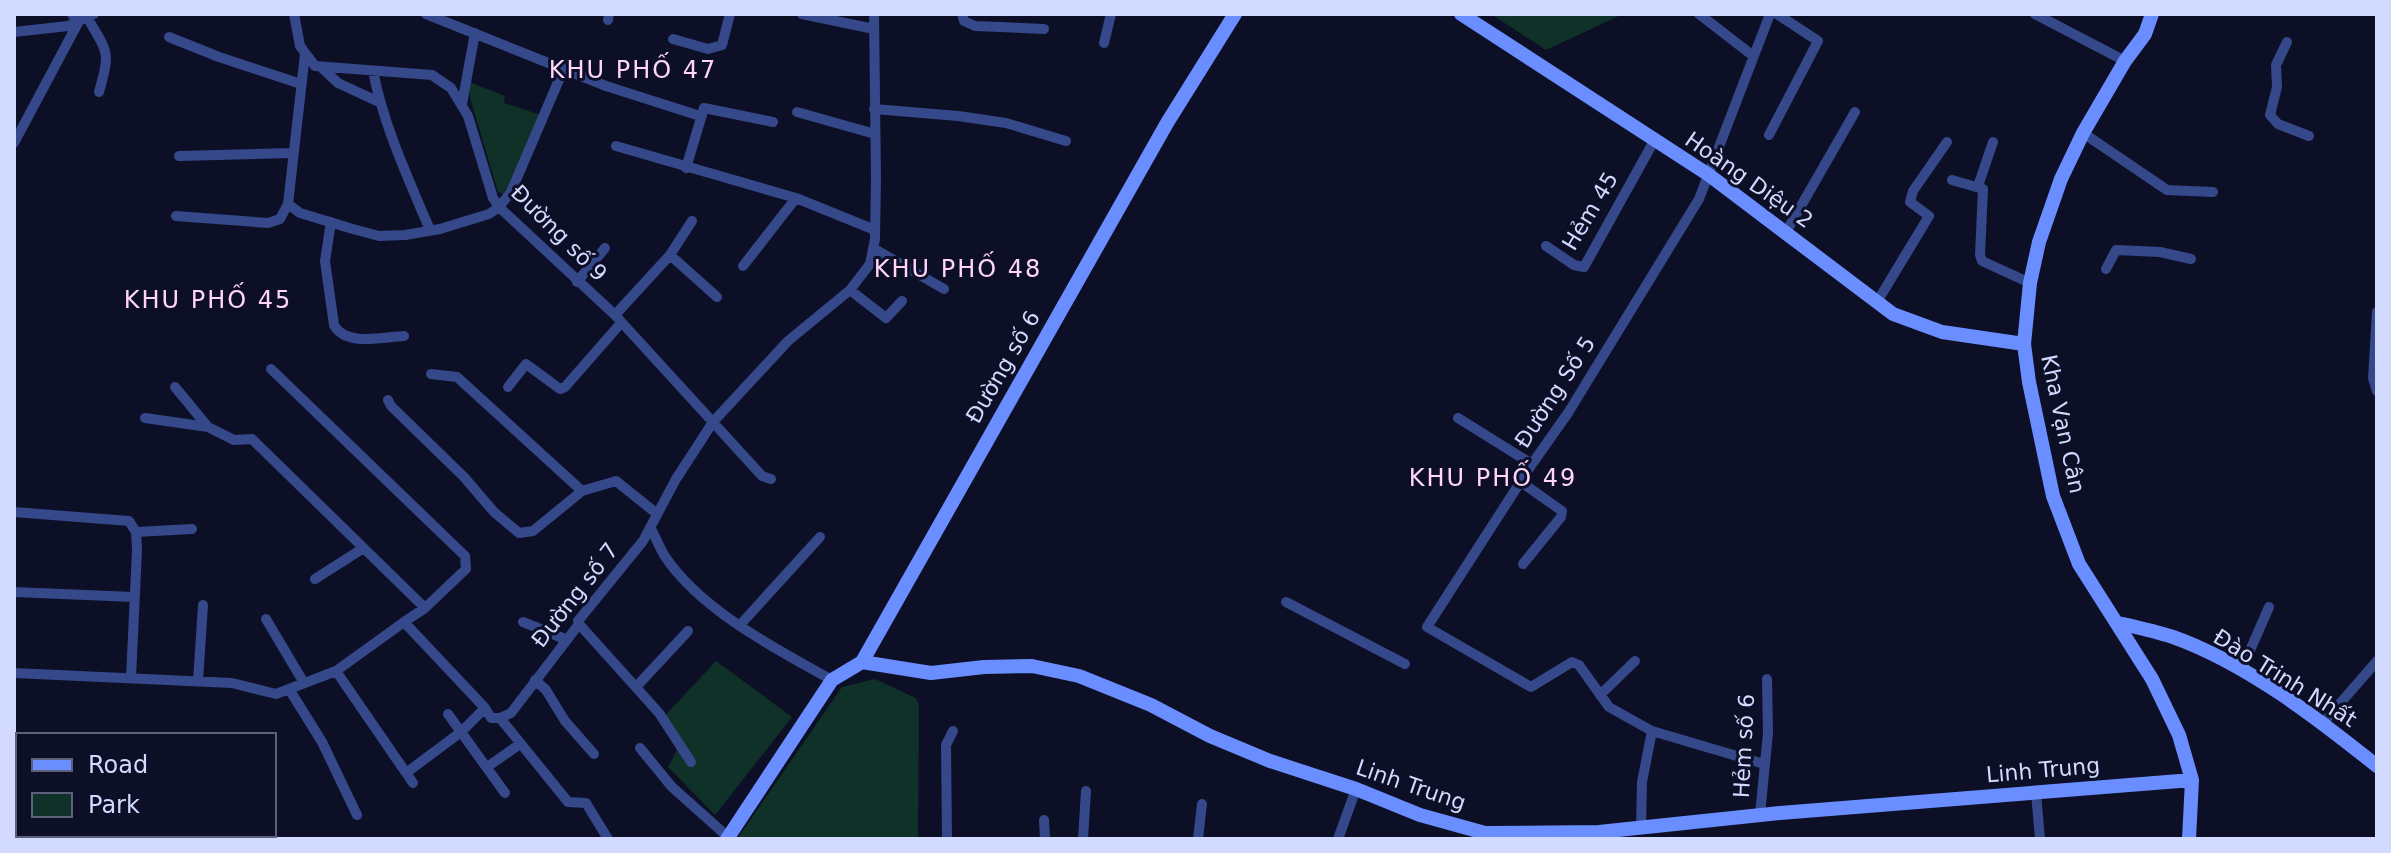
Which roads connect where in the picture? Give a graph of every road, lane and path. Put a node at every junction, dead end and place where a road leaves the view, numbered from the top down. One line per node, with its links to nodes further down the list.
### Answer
1 (294, 14): 24 (street)
2 (426, 14): 19 (street)
3 (730, 14): 21 (street)
4 (802, 14): 16 (street)
5 (874, 14): 16 (street, Đường số 7)
6 (962, 14): 17 (street)
7 (1111, 14): 23 (street)
8 (1235, 14): 122 (street, Đường số 6)
9 (1461, 14): 44 (street, Hoàng Diệu 2)
10 (1699, 14): 25 (street)
11 (1770, 14): 25 (street, Đường Số 5)
12 (1777, 14): 41 (street)
13 (2035, 14): 26 (street)
14 (2152, 14): 26 (street, Kha Vạn Cân)
15 (83, 17): 18 (street); 31 (street); 47 (street)
16 (874, 29): 34 (street, Đường số 7)
17 (1044, 29)
18 (14, 32)
19 (475, 33): 28 (street); 33 (street)
20 (169, 37): 30 (street)
21 (673, 39)
22 (2287, 42): 42 (street)
23 (1104, 43)
24 (305, 54): 27 (street); 30 (street)
25 (1752, 55): 52 (street, Đường Số 5)
26 (2125, 61): 39 (street, Kha Vạn Cân)
27 (322, 68): 29 (street, Đường số 9); 32 (street)
28 (564, 68): 37 (street); 58 (street)
29 (373, 71): 32 (street); 33 (street, Đường số 9)
30 (301, 84): 49 (street)
31 (99, 92)
32 (379, 102): 62 (street)
33 (462, 104): 58 (street, Đường số 9)
34 (874, 109): 40 (street, Đường số 7); 43 (street)
35 (797, 112): 40 (street)
36 (1855, 112): 64 (street)
37 (700, 116): 38 (street); 51 (street)
38 (773, 122)
39 (2083, 133): 55 (street); 73 (street, Kha Vạn Cân)
40 (875, 134): 63 (street, Đường số 7)
41 (1769, 135)
42 (2309, 136)
43 (1066, 141)
44 (1654, 141): 52 (street, Hoàng Diệu 2); 65 (street, Hẻm 45)
45 (1947, 142): 78 (street)
46 (1993, 142): 54 (street)
47 (14, 143)
48 (616, 146): 51 (street)
49 (292, 153): 50 (street); 57 (street)
50 (179, 156)
51 (686, 168): 56 (street)
52 (1709, 175): 64 (street, Hoàng Diệu 2); 93 (street, Đường Số 5)
53 (1952, 180): 54 (street)
54 (1978, 186): 73 (street)
55 (2213, 192)
56 (796, 198): 63 (street); 70 (street)
57 (288, 204): 59 (street); 61 (street)
58 (499, 207): 62 (street); 72 (street, Đường số 9)
59 (176, 216)
60 (692, 221): 68 (street)
61 (331, 222): 62 (street); 81 (street)
62 (430, 230)
63 (875, 230): 67 (street, Đường số 7)
64 (1786, 232): 78 (street, Hoàng Diệu 2)
65 (1546, 246)
66 (605, 248): 72 (street)
67 (873, 248): 74 (street); 75 (street, Đường số 7)
68 (670, 255): 76 (street); 80 (street)
69 (2191, 259): 71 (street)
70 (743, 266)
71 (2106, 269)
72 (577, 282): 80 (street, Đường số 9)
73 (2030, 283): 82 (street, Kha Vạn Cân)
74 (944, 289)
75 (850, 290): 77 (street); 91 (street, Đường số 7)
76 (717, 297)
77 (902, 301)
78 (1877, 302): 82 (street, Hoàng Diệu 2)
79 (2377, 312): 87 (street)
80 (618, 319): 86 (street); 91 (street, Đường số 9)
81 (404, 336)
82 (2024, 344): 115 (street, Kha Vạn Cân)
83 (271, 369): 111 (street)
84 (431, 374): 96 (street)
85 (175, 387): 92 (street)
86 (508, 387)
87 (2377, 391)
88 (388, 400): 96 (street)
89 (145, 418): 92 (street)
90 (1458, 418): 93 (street)
91 (713, 422): 94 (street, Đường số 9); 98 (street, Đường số 7)
92 (208, 427): 103 (street)
93 (1532, 464): 95 (street, Đường Số 5)
94 (771, 479)
95 (1521, 482): 104 (street); 135 (street, Đường Số 5)
96 (582, 491): 98 (street)
97 (14, 512): 101 (street)
98 (656, 513): 99 (street, Đường số 7)
99 (650, 527): 116 (street, Đường số 7); 117 (street)
100 (192, 529): 101 (street)
101 (136, 532): 107 (street)
102 (820, 537): 117 (street)
103 (362, 549): 105 (street); 111 (street)
104 (1523, 564)
105 (315, 579)
106 (14, 592): 107 (street)
107 (134, 597): 127 (street)
108 (1286, 602): 123 (street)
109 (203, 605): 131 (street)
110 (2269, 607): 125 (street)
111 (425, 608): 113 (street)
112 (266, 619): 132 (street)
113 (404, 622): 124 (street); 136 (street)
114 (523, 622): 119 (street)
115 (2118, 623): 125 (street, Đào Trinh Nhất); 151 (street, Kha Vạn Cân)
116 (579, 624): 119 (street, Đường số 7); 133 (street)
117 (740, 625): 130 (street)
118 (688, 631): 133 (street)
119 (565, 639): 129 (street, Đường số 7)
120 (1635, 661): 135 (street)
121 (2377, 661): 139 (street)
122 (862, 662): 130 (street); 153 (street, Linh Trung)
123 (1405, 664)
124 (336, 671): 132 (street); 150 (street)
125 (2241, 671): 139 (street, Đào Trinh Nhất)
126 (14, 673): 127 (street)
127 (131, 678): 131 (street)
128 (1767, 679): 147 (street, Hẻm số 6)
129 (535, 680): 138 (street, Đường số 7); 145 (street)
130 (832, 680): 163 (street)
131 (198, 681): 134 (street)
132 (304, 683): 134 (street)
133 (636, 687): 146 (street)
134 (289, 689): 158 (street)
135 (1600, 695): 141 (street)
136 (485, 708): 138 (street); 142 (street)
137 (448, 714): 142 (street)
138 (500, 718): 143 (street)
139 (2323, 723): 148 (street, Đào Trinh Nhất)
140 (953, 731): 165 (street)
141 (1652, 731): 147 (street); 161 (street)
142 (461, 732): 149 (street); 150 (street)
143 (520, 744): 149 (street); 164 (street)
144 (640, 748): 163 (street)
145 (594, 754)
146 (691, 762)
147 (1764, 764): 159 (street, Hẻm số 6)
148 (2377, 766)
149 (487, 767): 155 (street)
150 (406, 773): 152 (street)
151 (2192, 780): 156 (street, Linh Trung); 171 (street, Kha Vạn Cân)
152 (413, 783)
153 (1356, 789): 162 (street, Linh Trung); 169 (street)
154 (1086, 791): 167 (street)
155 (505, 793)
156 (2036, 793): 159 (street, Linh Trung); 170 (street)
157 (1202, 804): 168 (street)
158 (357, 815)
159 (1760, 815): 161 (street, Linh Trung)
160 (1044, 820): 166 (street)
161 (1641, 827): 162 (street, Linh Trung)
162 (1484, 836)
163 (727, 838)
164 (608, 839)
165 (947, 839)
166 (1045, 839)
167 (1083, 839)
168 (1198, 839)
169 (1338, 839)
170 (2040, 839)
171 (2189, 839)

